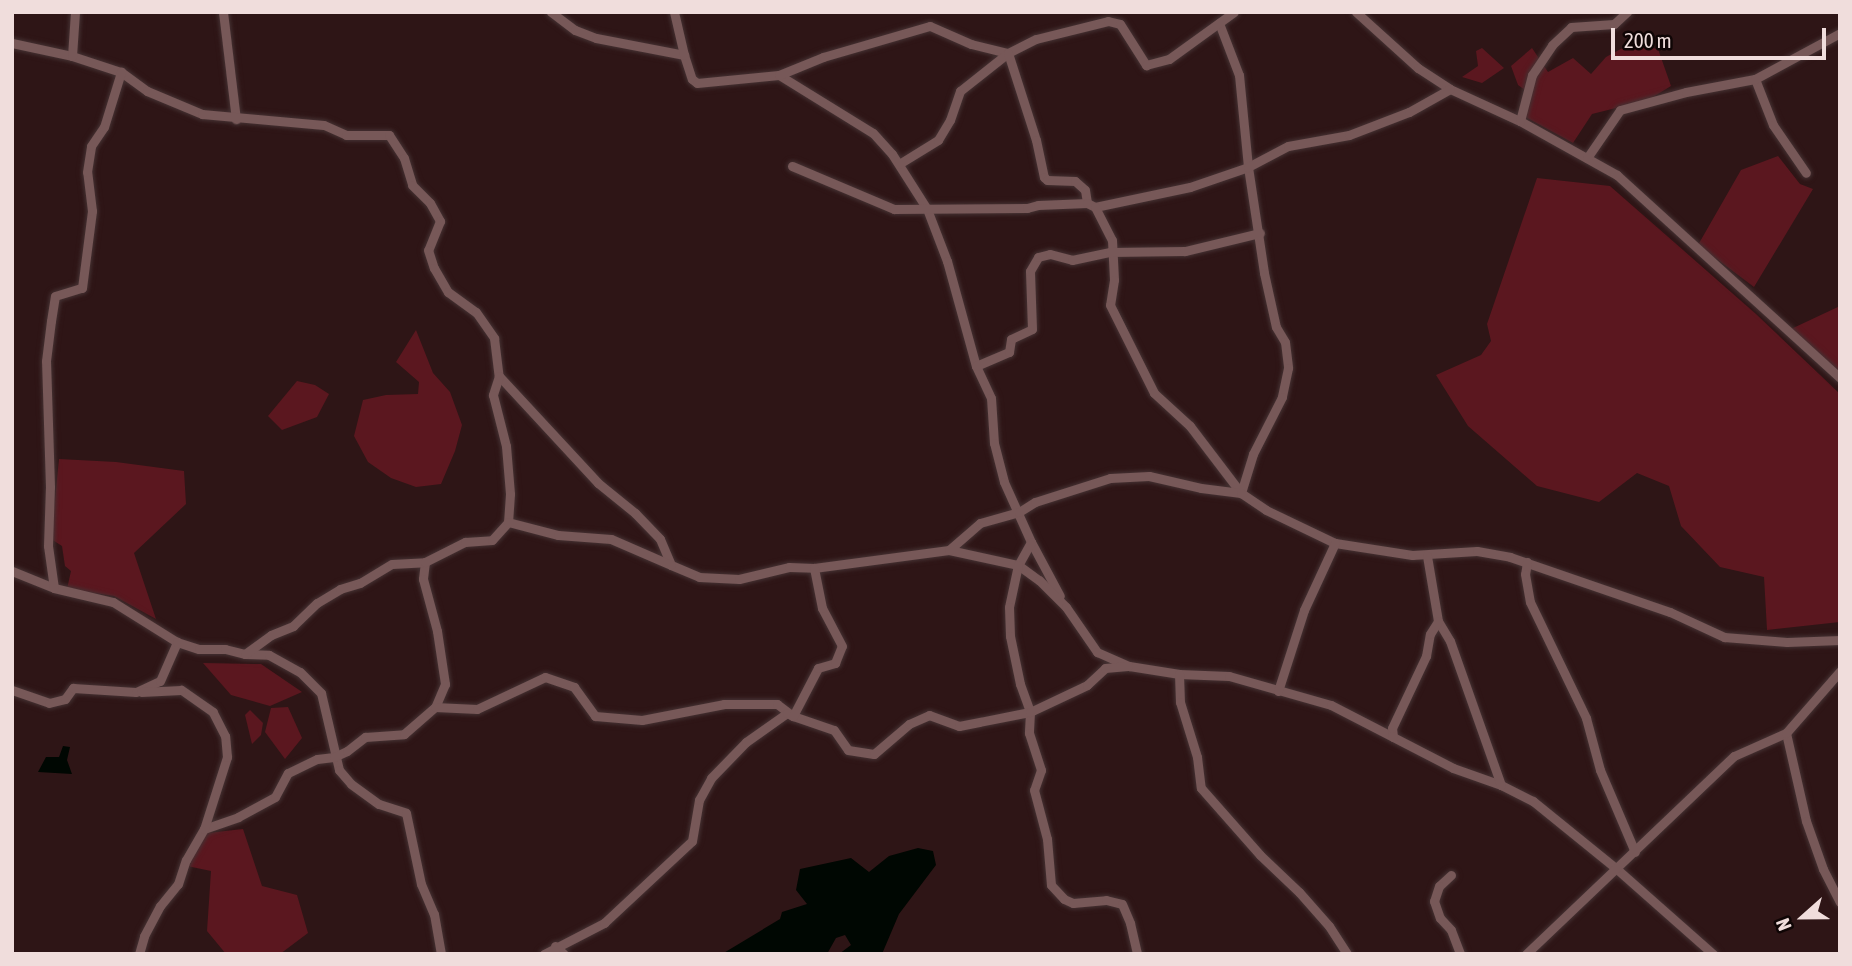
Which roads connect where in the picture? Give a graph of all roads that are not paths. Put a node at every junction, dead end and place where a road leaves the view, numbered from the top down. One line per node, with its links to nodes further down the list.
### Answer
1 (75, 12): 15 (street)
2 (223, 12): 20 (street)
3 (551, 12): 14 (street)
4 (674, 12): 14 (street)
5 (1098, 12): 9 (street)
6 (1234, 12): 10 (street)
7 (1356, 12): 19 (street)
8 (1627, 12): 21 (street)
9 (1108, 21): 10 (street); 13 (street)
10 (1219, 23): 25 (street)
11 (1840, 33): 18 (street)
12 (12, 43): 15 (street)
13 (1008, 53): 17 (street); 23 (street); 27 (street)
14 (684, 55): 17 (street)
15 (72, 56): 16 (street)
16 (121, 72): 20 (street); 47 (street)
17 (779, 75): 23 (street)
18 (1755, 79): 22 (street); 26 (street)
19 (1450, 89): 21 (street); 25 (street)
20 (236, 119): 32 (street)
21 (1520, 121): 22 (street)
22 (1587, 158): 33 (street)
23 (899, 164): 28 (street)
24 (792, 166): 28 (street)
25 (1248, 167): 27 (street); 29 (street)
26 (1806, 173)
27 (1091, 205): 28 (street); 30 (street)
28 (927, 209): 31 (street)
29 (1260, 233): 30 (street); 34 (street)
30 (1110, 252): 31 (street); 34 (street)
31 (976, 366): 35 (street)
32 (499, 376): 36 (street); 43 (street)
33 (1840, 378)
34 (1241, 493): 35 (street); 38 (street)
35 (1019, 512): 37 (street); 39 (street)
36 (508, 522): 41 (street); 43 (street)
37 (1031, 542): 44 (street); 48 (street)
38 (1335, 542): 40 (street); 57 (street)
39 (949, 550): 44 (street); 45 (street)
40 (1427, 556): 42 (street); 49 (street)
41 (425, 562): 52 (street); 59 (street)
42 (1527, 562): 50 (street); 67 (street)
43 (671, 565): 45 (street)
44 (1018, 565): 48 (street); 60 (street)
45 (814, 568): 61 (street)
46 (12, 571): 47 (street)
47 (54, 588): 51 (street)
48 (1066, 607): 53 (street)
49 (1437, 621): 63 (street); 65 (street)
50 (1840, 640)
51 (177, 642): 52 (street); 58 (street)
52 (245, 654): 64 (street)
53 (1129, 666): 55 (street); 60 (street)
54 (1840, 671): 62 (street)
55 (1179, 674): 57 (street); 77 (street)
56 (12, 690): 58 (street)
57 (1278, 691): 63 (street)
58 (136, 692): 66 (street)
59 (435, 707): 61 (street); 64 (street)
60 (1030, 712): 61 (street); 76 (street)
61 (793, 716): 71 (street)
62 (1786, 733): 67 (street); 70 (street)
63 (1393, 737): 65 (street)
64 (334, 757): 66 (street); 73 (street)
65 (1501, 785): 68 (street)
66 (204, 829): 72 (street)
67 (1635, 852): 68 (street)
68 (1618, 870): 79 (street); 80 (street)
69 (1451, 875): 78 (street)
70 (1840, 902)
71 (555, 946): 74 (street); 75 (street)
72 (139, 954)
73 (441, 954)
74 (544, 954)
75 (564, 954)
76 (1137, 954)
77 (1347, 954)
78 (1460, 954)
79 (1526, 954)
80 (1713, 954)

